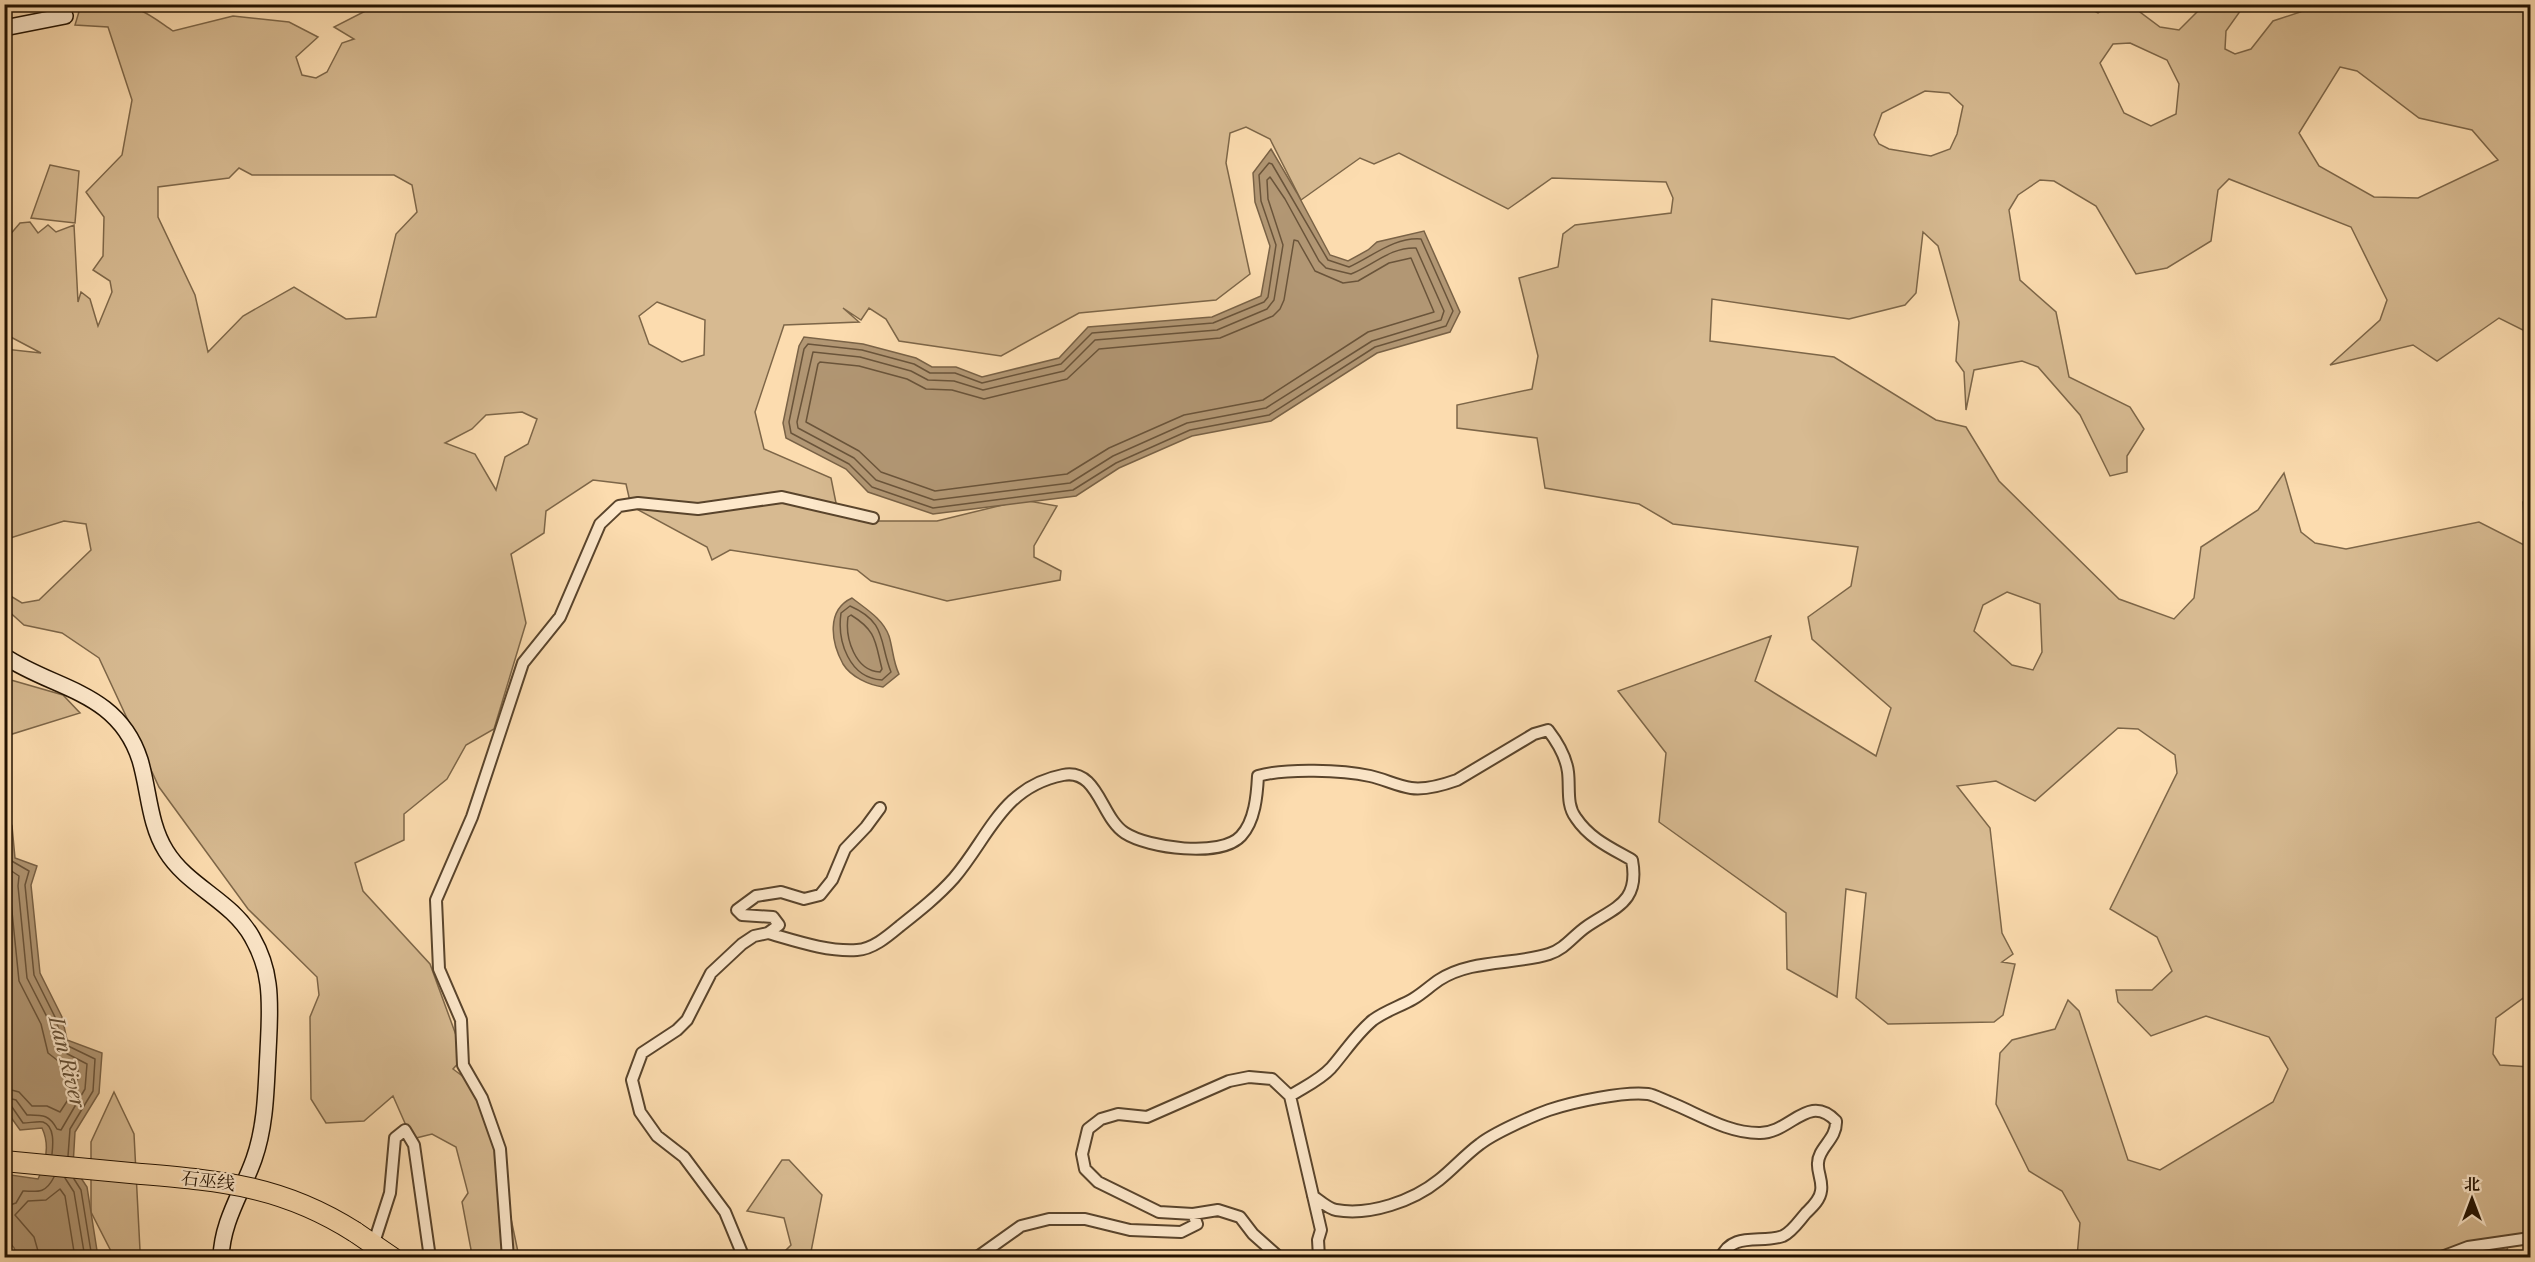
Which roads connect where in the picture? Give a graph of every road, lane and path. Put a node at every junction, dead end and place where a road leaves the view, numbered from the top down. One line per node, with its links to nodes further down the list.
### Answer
1 (65, 16): 2 (street)
2 (4, 28)
3 (873, 518): 16 (street)
4 (8, 658): 13 (street)
5 (880, 808): 6 (street)
6 (768, 933): 7 (street); 17 (street)
7 (1290, 1096): 9 (street); 10 (street)
8 (4, 1161): 12 (highway, 石巫线, bridge)
9 (1314, 1196): 20 (street); 21 (street)
10 (1193, 1214): 18 (street); 19 (street)
11 (2530, 1238): 22 (street)
12 (372, 1250): 14 (highway, 石巫线); 15 (street)
13 (221, 1257)
14 (393, 1257)
15 (430, 1257)
16 (508, 1257)
17 (744, 1257)
18 (976, 1257)
19 (1280, 1257)
20 (1316, 1257)
21 (1721, 1257)
22 (2439, 1257)

